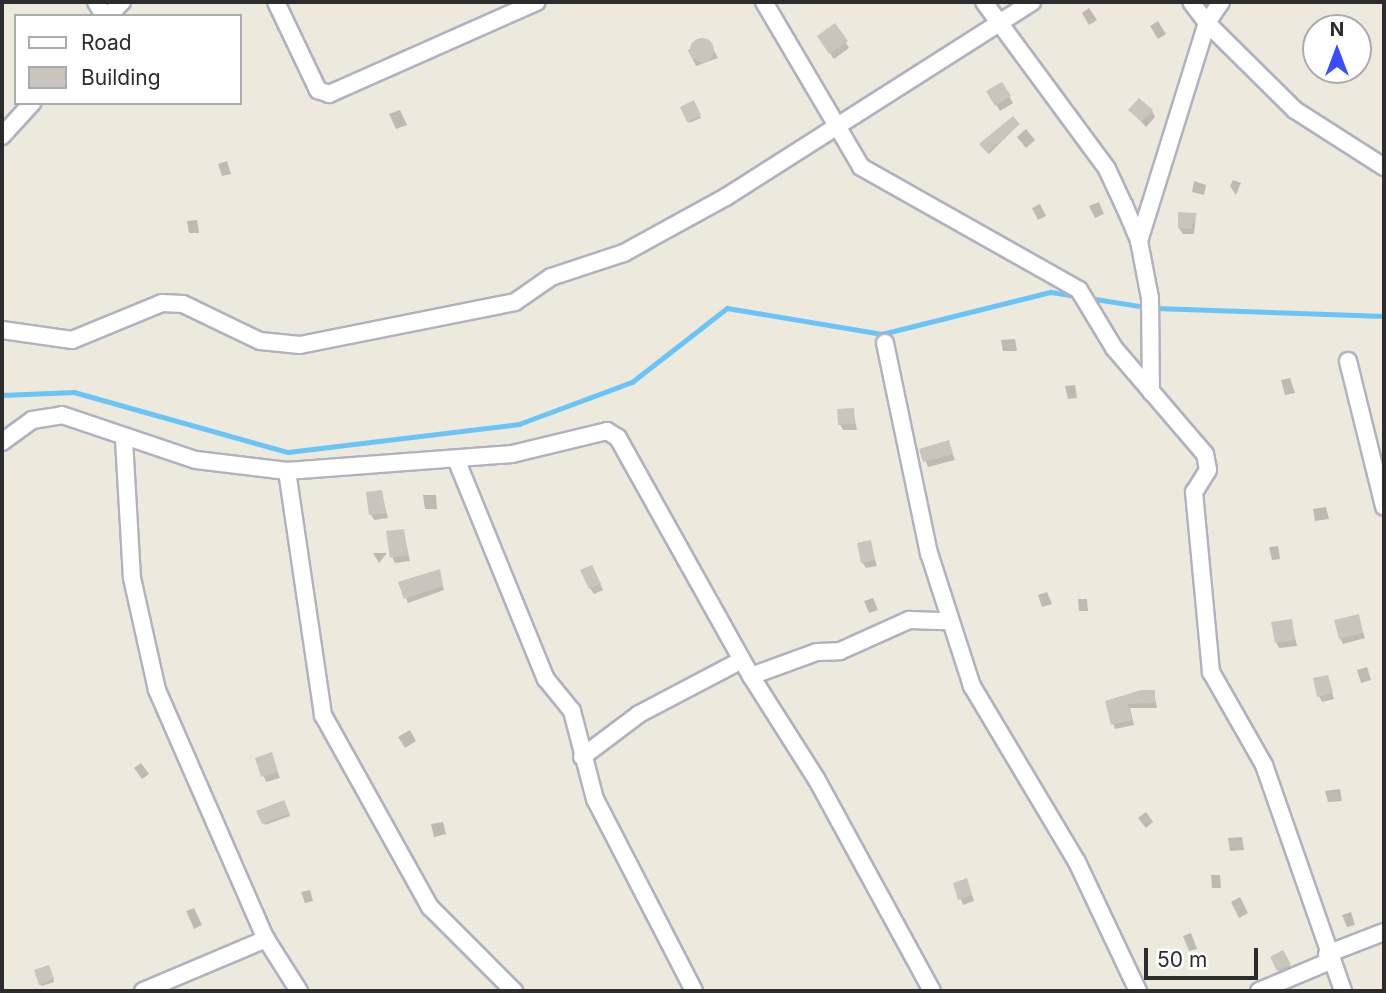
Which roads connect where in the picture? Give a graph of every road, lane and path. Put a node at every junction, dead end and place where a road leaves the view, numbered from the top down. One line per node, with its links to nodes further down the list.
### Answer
1 (122, 2): 9 (street)
2 (276, 2): 3 (street)
3 (537, 2)
4 (764, 2): 13 (street)
5 (984, 2): 10 (street)
6 (1032, 2): 10 (street)
7 (1191, 2): 11 (street)
8 (1221, 2): 11 (street)
9 (108, 14)
10 (998, 23): 13 (street); 16 (street)
11 (1207, 23): 15 (street); 16 (street)
12 (30, 105): 14 (street)
13 (834, 127): 17 (street); 20 (street)
14 (2, 136)
15 (1384, 167)
16 (1139, 241): 20 (street)
17 (2, 330)
18 (885, 343): 26 (street)
19 (1348, 361): 25 (street)
20 (1151, 391): 32 (street)
21 (124, 440): 22 (street); 24 (street); 31 (street)
22 (2, 442)
23 (456, 459): 24 (street); 27 (street); 29 (street)
24 (286, 471): 35 (street)
25 (1384, 507)
26 (947, 621): 28 (street); 38 (street)
27 (742, 660): 28 (street); 29 (street)
28 (751, 677): 37 (street)
29 (582, 757): 36 (street)
30 (1384, 932): 32 (street)
31 (266, 939): 33 (street); 34 (street)
32 (1328, 957): 39 (street); 40 (street)
33 (143, 991)
34 (299, 991)
35 (514, 991)
36 (694, 991)
37 (932, 991)
38 (1138, 991)
39 (1259, 991)
40 (1343, 991)

